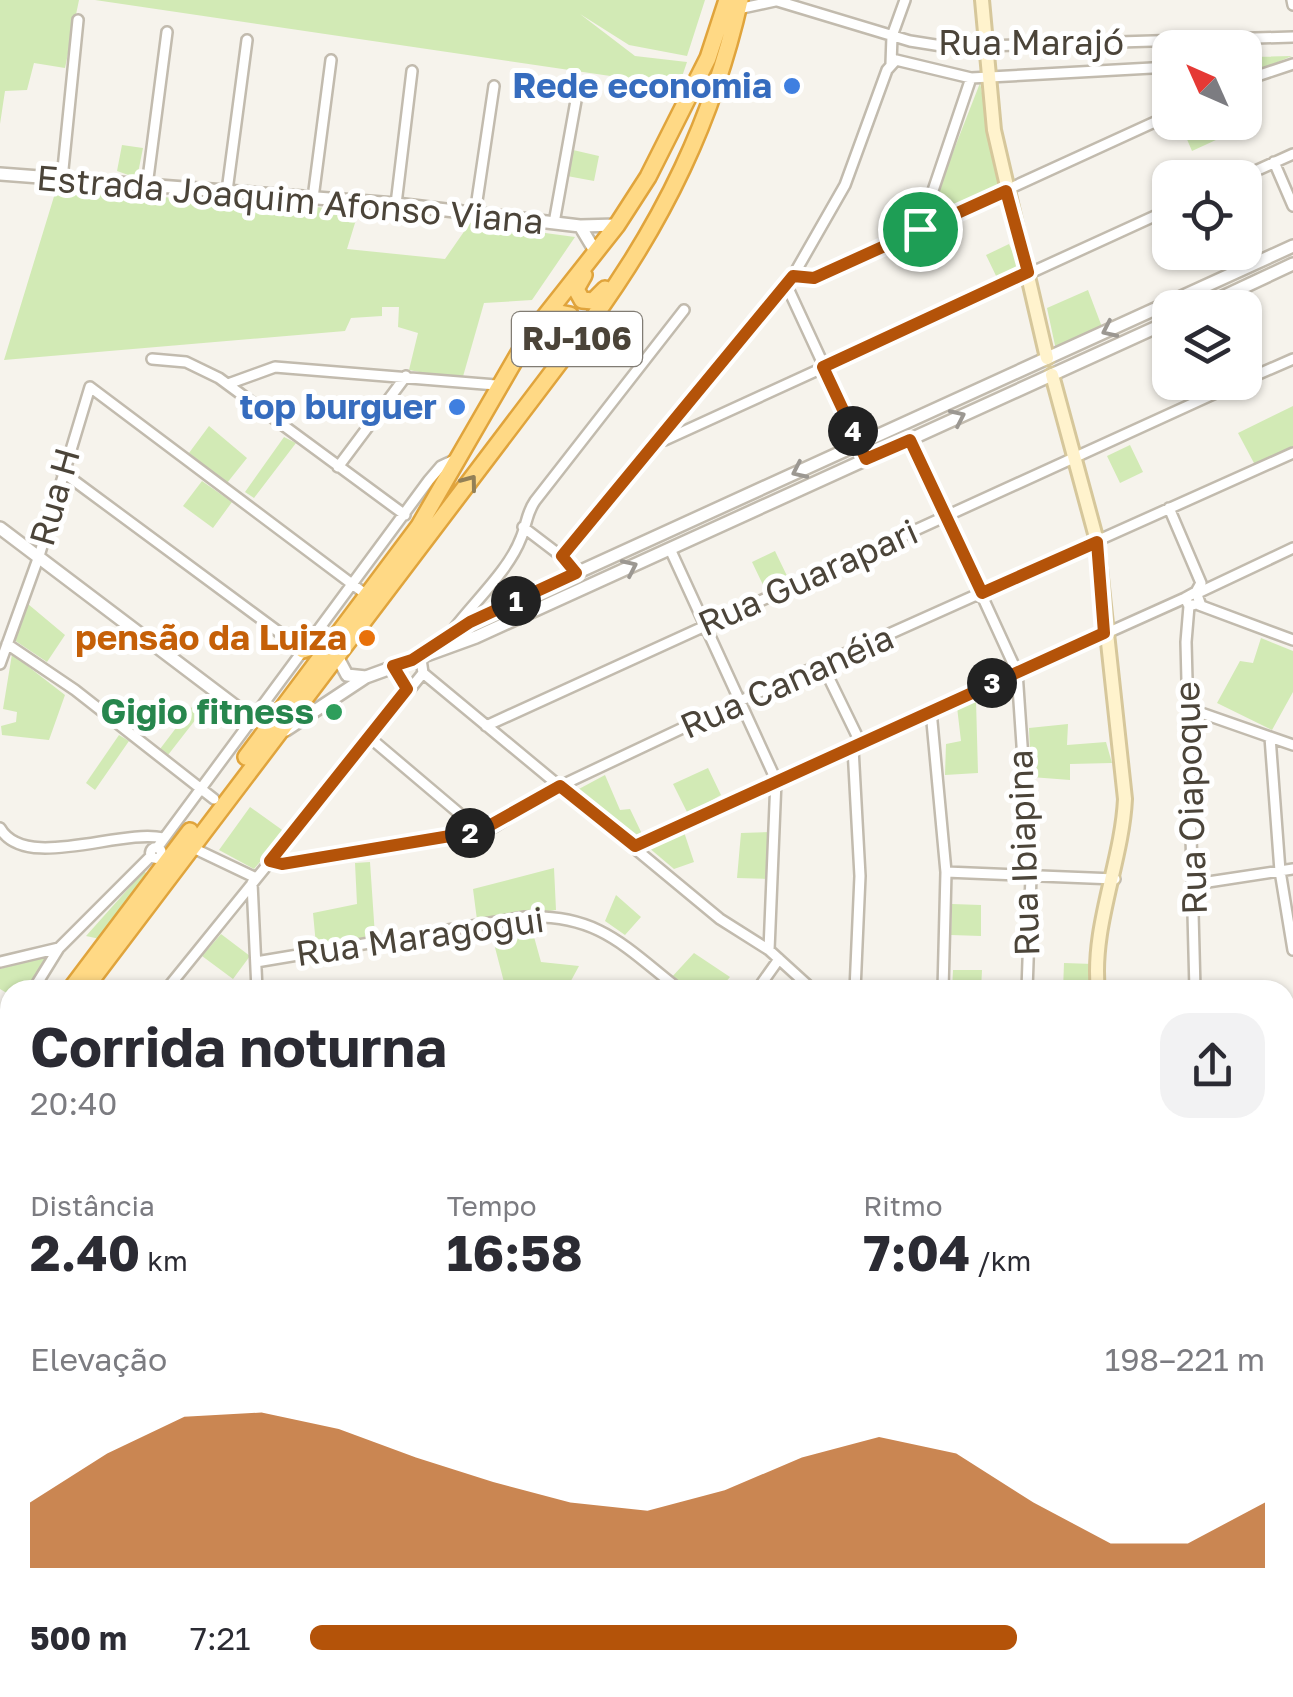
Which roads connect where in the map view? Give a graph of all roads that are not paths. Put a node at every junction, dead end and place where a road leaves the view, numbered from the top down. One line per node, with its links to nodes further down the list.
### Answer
1 (774, 0): 4 (street, Rua Marajó); 7 (street, Rua Marajó)
2 (905, 0): 7 (street)
3 (982, 0): 10 (main road)
4 (735, 3): 23 (highway, RJ-106); 27 (highway, RJ-106)
5 (78, 20): 28 (street)
6 (167, 32): 29 (street)
7 (892, 36): 10 (street, Rua Marajó); 12 (street)
8 (1293, 37): 10 (street, Rua Marajó)
9 (248, 40): 30 (street)
10 (987, 47): 17 (main road)
11 (331, 60): 32 (street)
12 (892, 64): 18 (street); 45 (street)
13 (1293, 64): 16 (street)
14 (1152, 69): 17 (street, Rua Marajó)
15 (412, 70): 33 (street)
16 (1262, 74)
17 (989, 76): 18 (street, Rua Marajó); 31 (main road)
18 (971, 78): 40 (street)
19 (494, 86): 35 (street)
20 (577, 95): 37 (street)
21 (1152, 123): 31 (street)
22 (1293, 154): 24 (street)
23 (688, 159): 27 (highway); 61 (highway, RJ-106)
24 (1274, 162): 25 (street); 34 (street)
25 (1262, 168)
26 (0, 174): 28 (street, Estrada Joaquim Afonso Viana)
27 (648, 176): 38 (highway, RJ-106)
28 (62, 179): 29 (street, Estrada Joaquim Afonso Viana)
29 (147, 186): 30 (street, Estrada Joaquim Afonso Viana)
30 (228, 191): 32 (street, Estrada Joaquim Afonso Viana)
31 (1006, 191): 40 (street); 44 (main road)
32 (313, 198): 33 (street, Estrada Joaquim Afonso Viana)
33 (396, 204): 35 (street, Estrada Joaquim Afonso Viana)
34 (1293, 206)
35 (475, 214): 37 (street, Estrada Joaquim Afonso Viana)
36 (1152, 217): 44 (street)
37 (554, 224): 39 (street, Estrada Joaquim Afonso Viana)
38 (616, 225): 39 (street, Estrada Joaquim Afonso Viana); 42 (highway, RJ-106)
39 (580, 226): 42 (street, Estrada Joaquim Afonso Viana)
40 (920, 229): 45 (street)
41 (1293, 246): 49 (street, one-way to 49)
42 (595, 250): 57 (highway, RJ-106)
43 (1293, 264): 46 (street)
44 (1028, 272): 49 (main road); 52 (street)
45 (790, 280): 52 (street); 59 (street)
46 (1237, 290)
47 (684, 310): 75 (street)
48 (1152, 328): 54 (street)
49 (1047, 358): 54 (street); 64 (street)
50 (1293, 358): 53 (street, Rua Guarapari)
51 (152, 359): 56 (street)
52 (823, 367): 60 (street); 64 (street)
53 (1262, 372)
54 (1052, 374): 62 (street, one-way to 54); 66 (main road)
55 (406, 376): 56 (street); 57 (street); 69 (street)
56 (228, 384): 69 (street)
57 (496, 386): 67 (highway, RJ-106)
58 (1200, 400): 66 (street, Rua Guarapari)
59 (686, 409): 60 (street); 63 (street)
60 (699, 424): 63 (street)
61 (500, 440): 71 (highway); 99 (highway, RJ-106, one-way to 61)
62 (910, 440): 68 (street); 74 (street, Rua Ibiapina)
63 (658, 444): 81 (street)
64 (859, 444): 68 (street); 82 (street, one-way to 82)
65 (1293, 453): 72 (street, Rua Cananéia)
66 (1076, 456): 74 (street, Rua Guarapari); 77 (main road)
67 (458, 458): 71 (highway, RJ-106); 73 (street)
68 (866, 459): 78 (street)
69 (338, 467): 73 (street)
70 (61, 471): 80 (street, Rua H); 85 (street, Rua H); 98 (street)
71 (450, 474): 87 (highway, RJ-106)
72 (1169, 508): 77 (street, Rua Cananéia); 88 (street, Rua Oiapoque)
73 (405, 515): 85 (street)
74 (948, 515): 86 (street, Rua Ibiapina); 91 (street, Rua Guarapari)
75 (523, 527): 81 (street); 89 (street)
76 (0, 528): 80 (street)
77 (1097, 542): 86 (street, Rua Cananéia); 94 (main road)
78 (670, 548): 84 (street, one-way to 78); 91 (street)
79 (1293, 548): 88 (street)
80 (39, 556): 97 (street, Rua H); 111 (street)
81 (562, 556): 83 (street)
82 (594, 565): 83 (street); 84 (street)
83 (576, 573): 90 (street)
84 (600, 580): 92 (street)
85 (353, 585): 87 (street); 98 (street)
86 (982, 593): 103 (street, Rua Cananéia); 104 (street, Rua Ibiapina)
87 (368, 596): 95 (highway, RJ-106)
88 (1193, 599): 94 (street); 96 (street); 109 (street, Rua Oiapoque)
89 (476, 600): 90 (street); 93 (street)
90 (482, 616): 92 (street); 93 (street)
91 (705, 625): 108 (street); 112 (street, Rua Guarapari)
92 (489, 631): 100 (street)
93 (450, 632): 100 (street)
94 (1104, 633): 104 (street); 132 (main road)
95 (335, 639): 98 (highway); 121 (highway, RJ-106)
96 (1293, 640)
97 (7, 644): 101 (street, Rua H); 120 (street)
98 (303, 650): 111 (street)
99 (338, 658): 106 (street); 115 (highway, RJ-106)
100 (417, 659): 102 (street); 105 (street)
101 (0, 664)
102 (393, 666): 106 (street); 107 (street)
103 (823, 666): 108 (street, Rua Cananéia); 117 (street)
104 (1017, 672): 110 (street); 131 (street, Rua Ibiapina)
105 (423, 673): 107 (street); 112 (street)
106 (366, 677): 115 (street)
107 (407, 689): 114 (street)
108 (742, 700): 118 (street); 119 (street, Rua Cananéia)
109 (1187, 708): 113 (street); 134 (street, Rua Oiapoque)
110 (932, 711): 117 (street); 130 (street)
111 (251, 718): 120 (street)
112 (486, 726): 119 (street)
113 (1270, 736): 116 (street); 129 (street)
114 (369, 737): 123 (street); 127 (street)
115 (271, 742): 125 (highway, RJ-106)
116 (1293, 745)
117 (857, 746): 118 (street); 149 (street)
118 (776, 780): 124 (street); 136 (street)
119 (560, 786): 123 (street, Rua Cananéia); 124 (street)
120 (199, 788): 121 (street); 126 (street)
121 (214, 799): 125 (highway, RJ-106)
122 (0, 828): 126 (street)
123 (480, 831): 127 (street, Rua Cananéia)
124 (635, 846): 136 (street)
125 (184, 847): 126 (highway, RJ-106); 126 (highway); 133 (street); 143 (highway, RJ-106)
126 (157, 854): 135 (street); 142 (highway, RJ-106)
127 (270, 861): 133 (street)
128 (1293, 870): 129 (street)
129 (1280, 871): 134 (street); 137 (street)
130 (946, 872): 131 (street); 150 (street)
131 (1031, 876): 132 (street); 151 (street, Rua Ibiapina)
132 (1115, 878): 152 (main road)
133 (254, 881): 140 (street); 144 (street)
134 (1195, 884): 153 (street, Rua Oiapoque)
135 (59, 948): 139 (street); 141 (street)
136 (768, 950): 138 (street)
137 (1293, 950)
138 (779, 960): 147 (street); 148 (street)
139 (0, 962)
140 (256, 962): 145 (street); 146 (street, Rua Maragogui)
141 (40, 980)
142 (76, 980)
143 (91, 980)
144 (174, 980)
145 (257, 980)
146 (668, 980)
147 (764, 980)
148 (802, 980)
149 (855, 980)
150 (943, 980)
151 (1027, 980)
152 (1097, 980)
153 (1195, 980)

